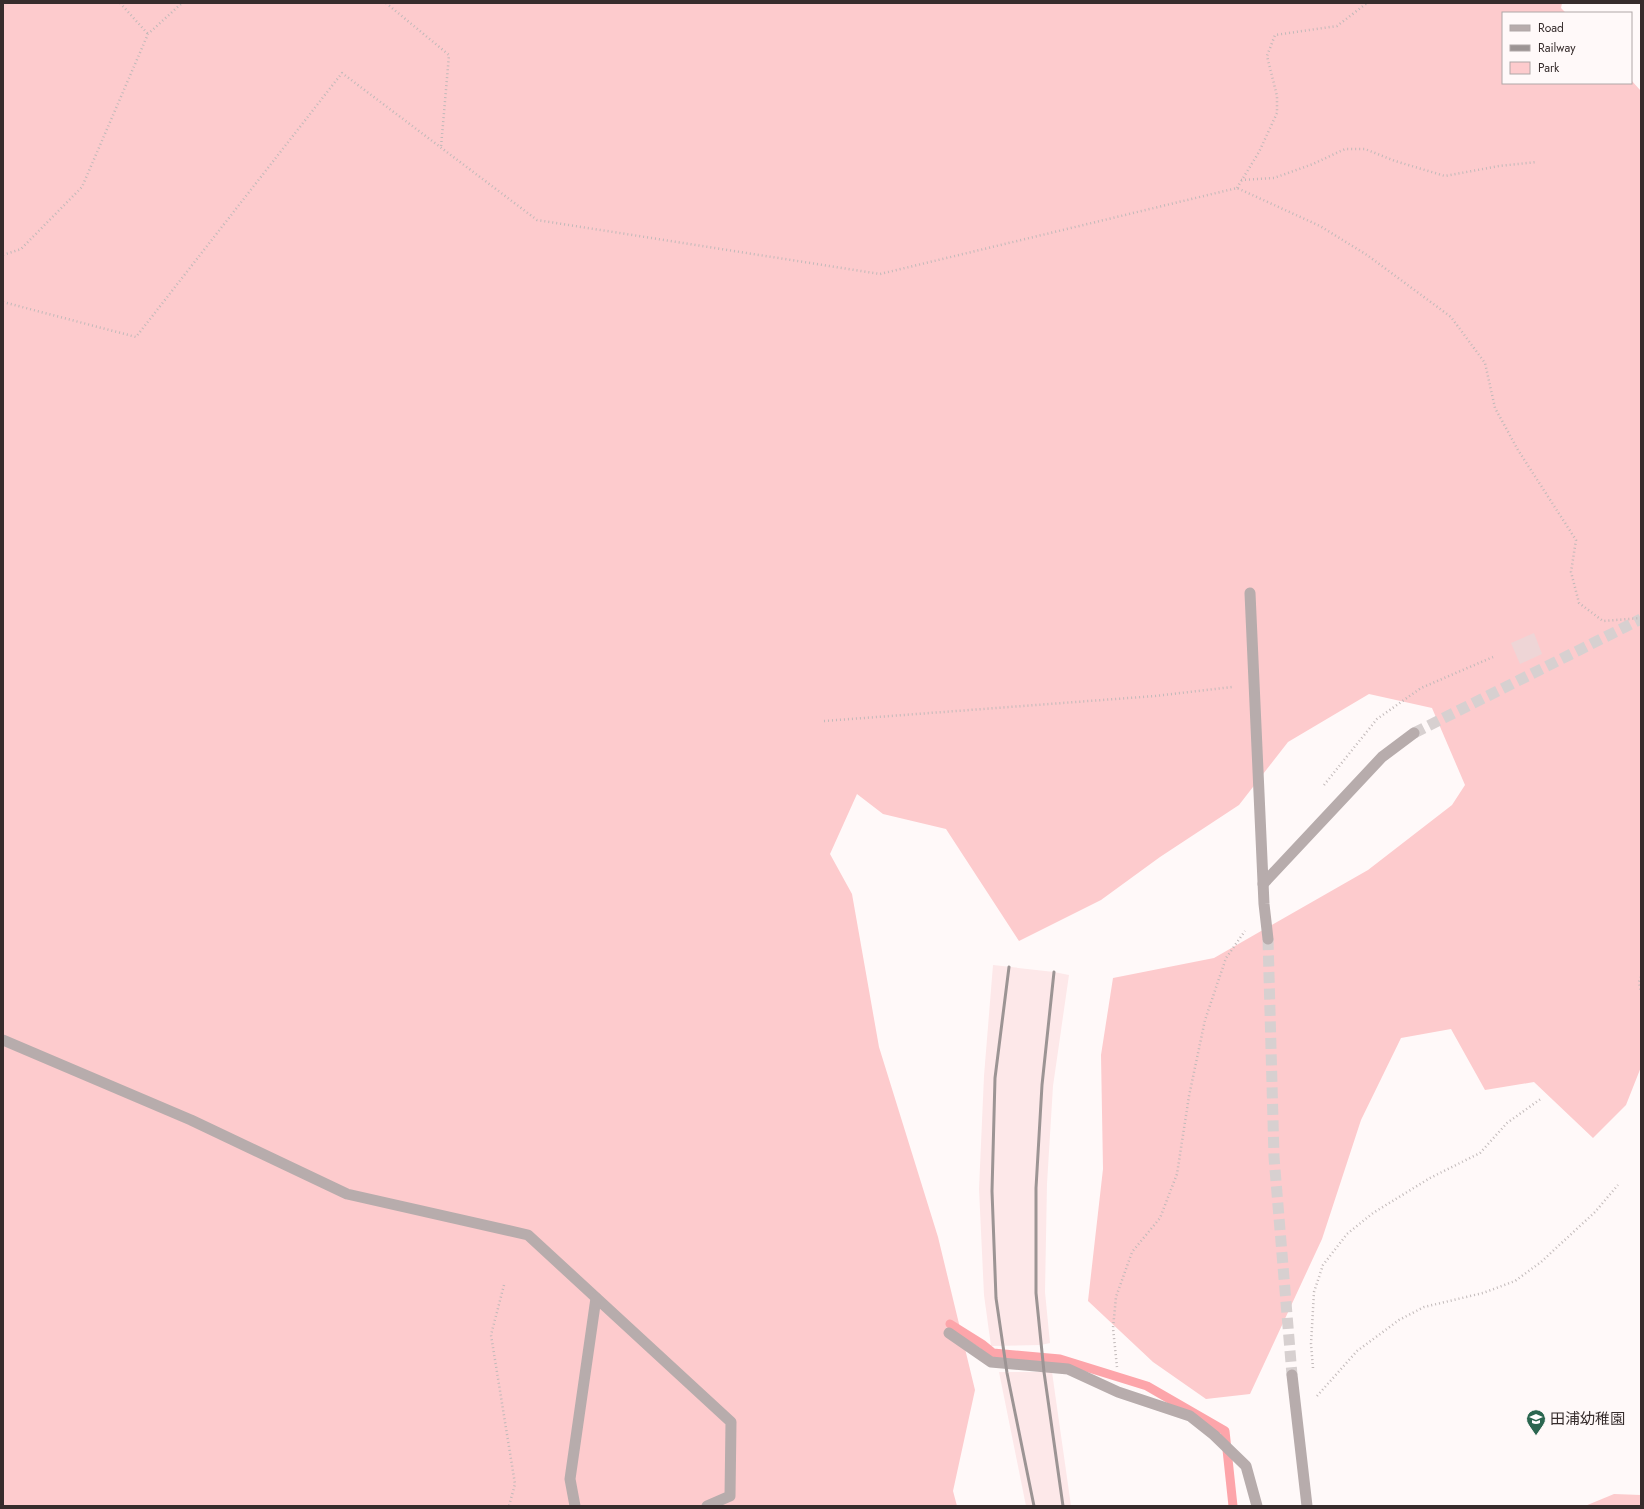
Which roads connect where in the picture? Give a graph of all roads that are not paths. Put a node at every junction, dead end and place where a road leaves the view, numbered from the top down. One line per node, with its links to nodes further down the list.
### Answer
1 (1250, 593): 3 (street)
2 (1414, 733): 3 (street)
3 (1263, 884): 4 (street)
4 (1268, 939)
5 (3, 1040): 6 (street)
6 (596, 1298): 9 (street); 10 (street)
7 (948, 1333): 11 (street)
8 (1292, 1375): 12 (street)
9 (575, 1506)
10 (707, 1506)
11 (1257, 1506)
12 (1307, 1506)

